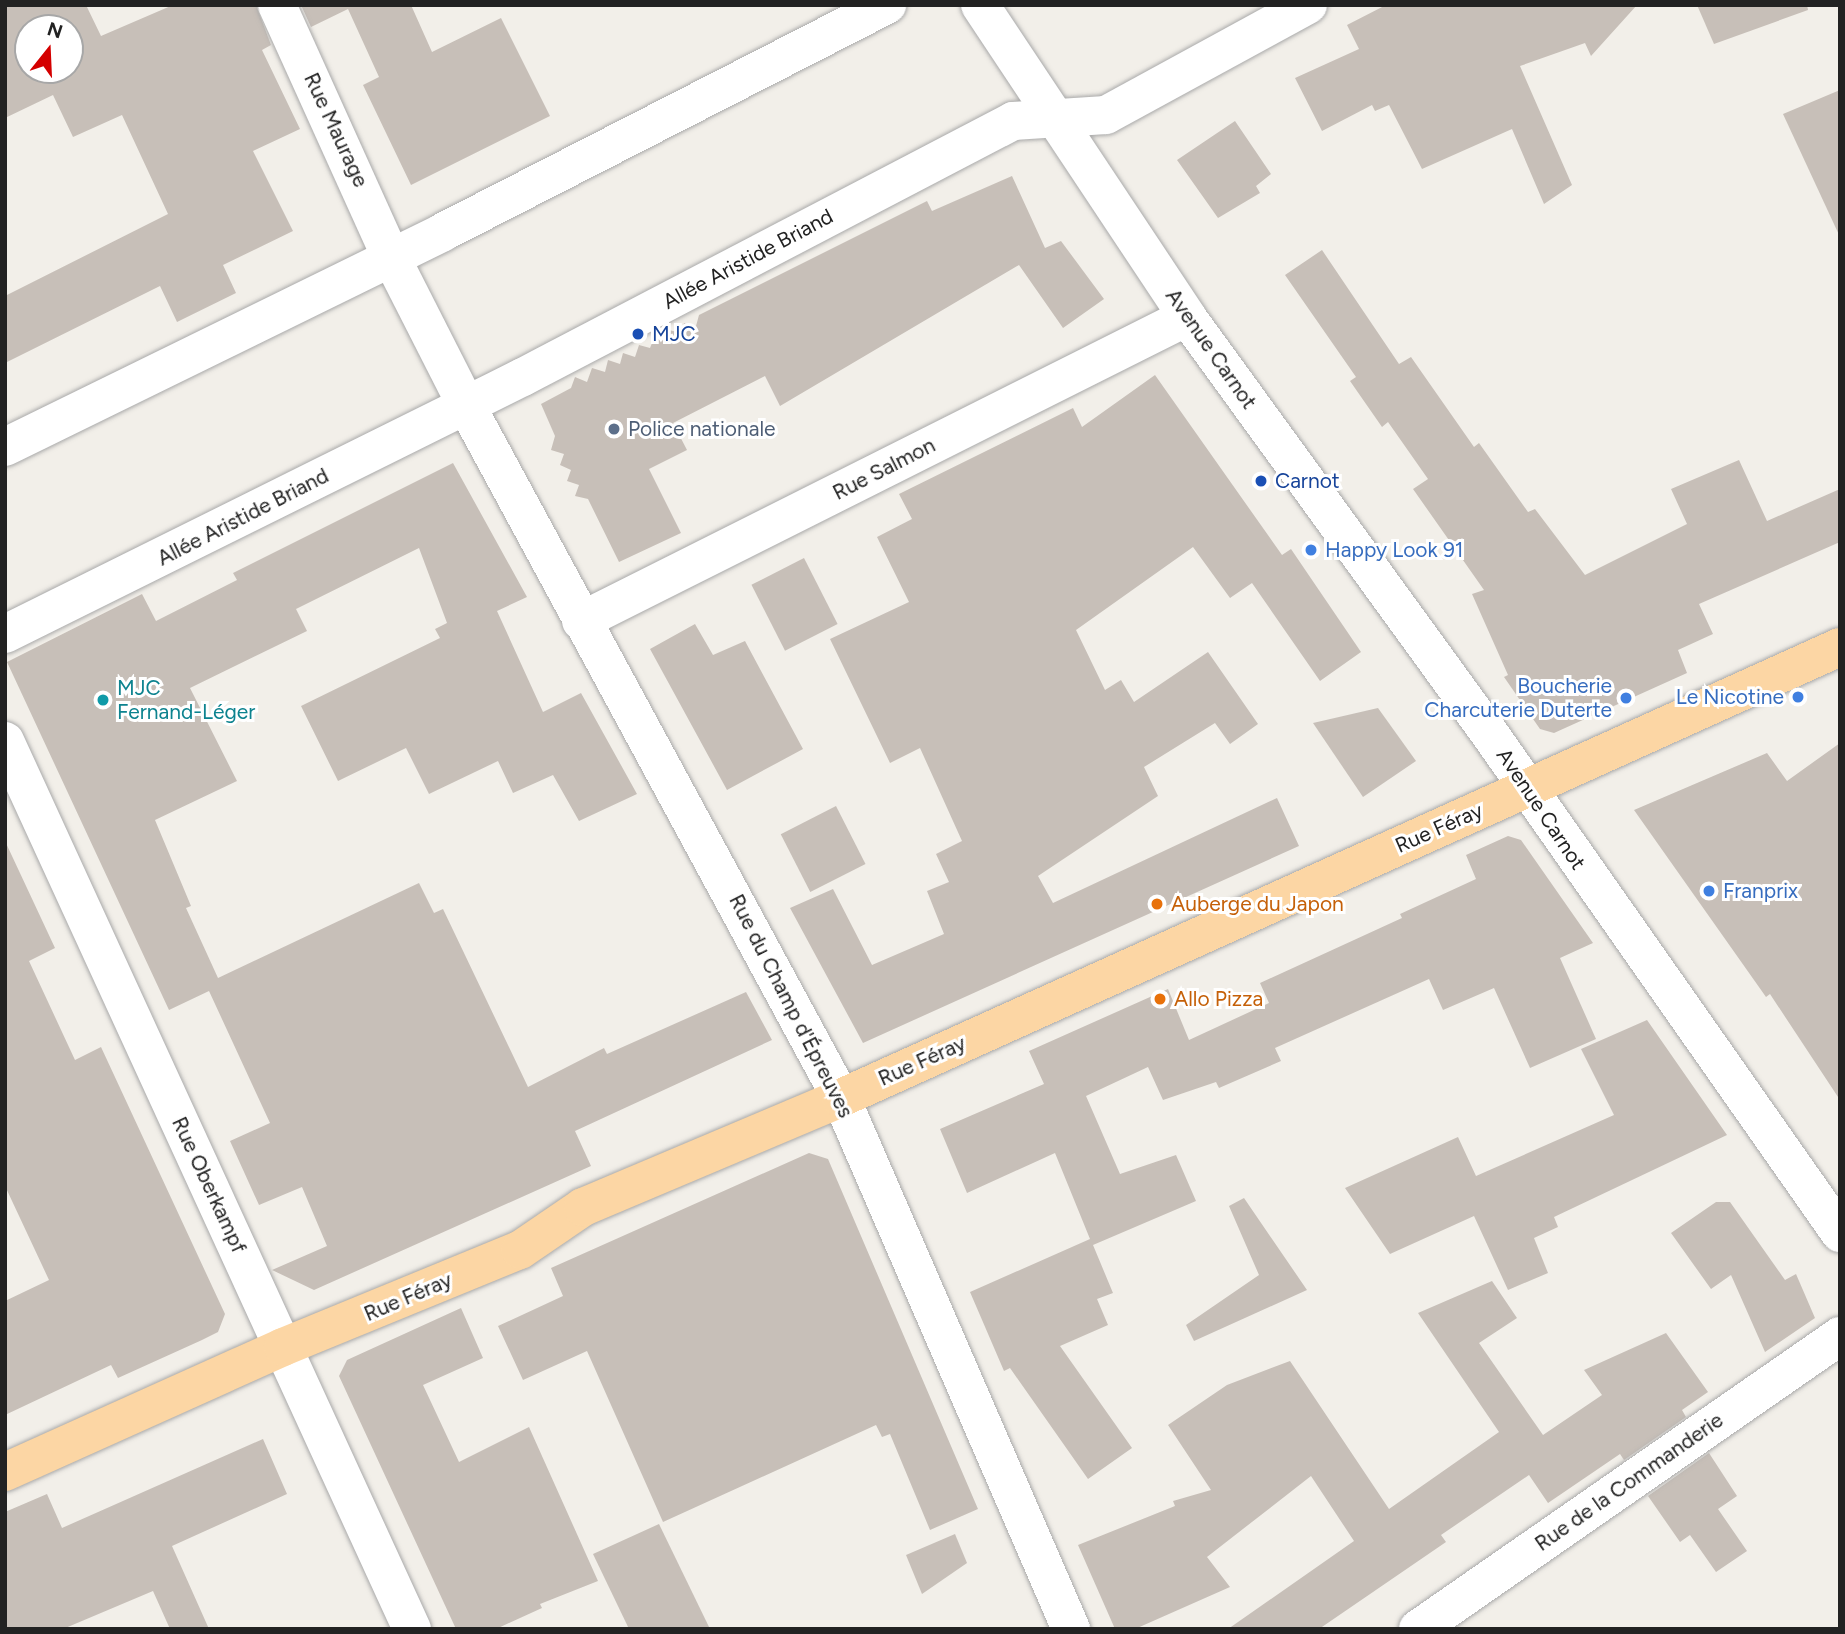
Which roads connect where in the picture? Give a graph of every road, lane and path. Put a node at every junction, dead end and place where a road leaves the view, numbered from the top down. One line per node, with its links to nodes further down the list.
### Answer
1 (277, 5): 6 (street, Rue Maurage)
2 (887, 5): 6 (street)
3 (980, 5): 5 (street, Avenue Carnot)
4 (1308, 5): 5 (street, Allée Aristide Briand)
5 (1057, 119): 7 (street, Avenue Carnot); 8 (street, Allée Aristide Briand)
6 (391, 257): 8 (street, Rue Maurage); 9 (street)
7 (1187, 317): 10 (street, Rue Salmon); 14 (street, Avenue Carnot)
8 (466, 405): 10 (street, Rue du Champ d'Épreuves); 11 (street, Allée Aristide Briand)
9 (5, 447)
10 (581, 621): 15 (street, Rue du Champ d'Épreuves)
11 (5, 634)
12 (1840, 647): 14 (main road, Rue Féray)
13 (5, 741): 18 (street, Rue Oberkampf)
14 (1527, 789): 15 (main road, Rue Féray); 16 (street, Avenue Carnot)
15 (841, 1098): 18 (main road, Rue Féray); 21 (street, Rue du Champ d'Épreuves)
16 (1840, 1233)
17 (1840, 1336): 22 (street, Rue de la Commanderie)
18 (284, 1347): 19 (main road, Rue Féray); 20 (street, Rue Oberkampf)
19 (5, 1472)
20 (412, 1629)
21 (1072, 1629)
22 (1418, 1629)

